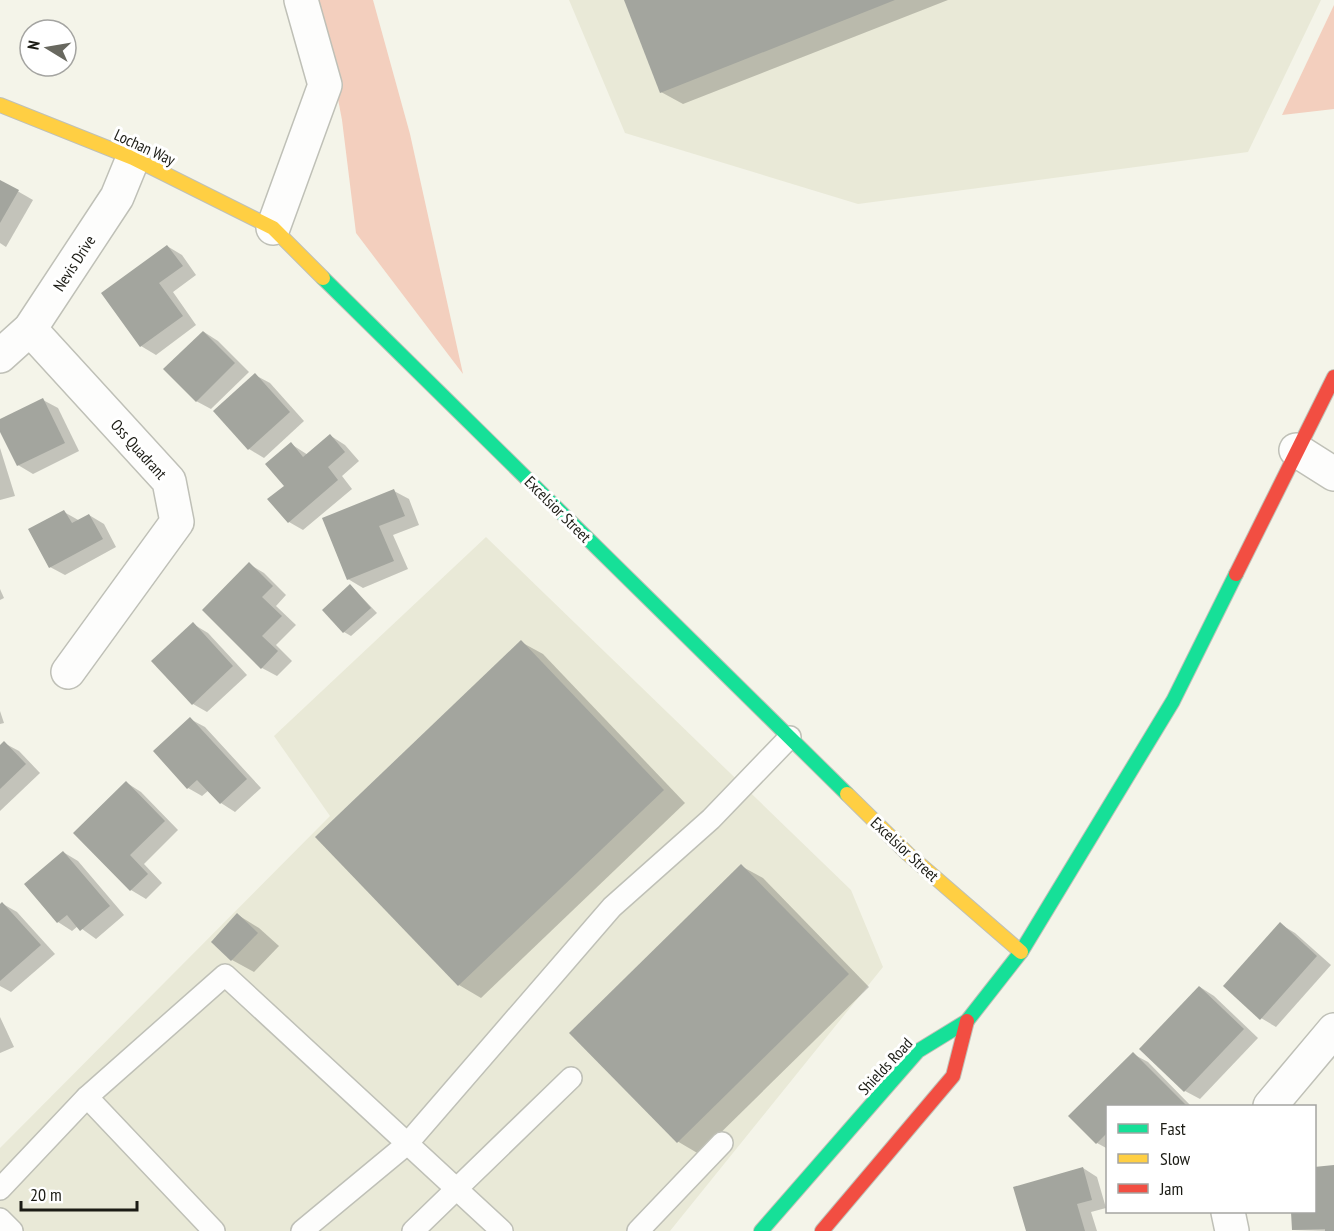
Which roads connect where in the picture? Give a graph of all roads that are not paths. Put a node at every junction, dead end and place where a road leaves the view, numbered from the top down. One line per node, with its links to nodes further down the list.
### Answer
1 (301, 0): 4 (street)
2 (0, 105): 3 (street, Lochan Way)
3 (133, 159): 4 (street, Lochan Way); 5 (street, Nevis Drive)
4 (273, 228): 11 (street, Excelsior Street)
5 (30, 329): 6 (street, Nevis Drive); 10 (street, Oss Quadrant)
6 (0, 356)
7 (1334, 377): 8 (street)
8 (1296, 450): 9 (street); 12 (street)
9 (1334, 474)
10 (68, 672)
11 (790, 737): 12 (street, Excelsior Street); 19 (lane)
12 (1022, 952): 13 (street)
13 (967, 1021): 30 (street, Shields Road); 31 (street)
14 (1334, 1030): 17 (street)
15 (571, 1078): 20 (lane)
16 (87, 1097): 19 (lane); 21 (lane); 25 (lane)
17 (1272, 1105)
18 (722, 1143): 29 (lane)
19 (407, 1144): 20 (lane); 26 (lane)
20 (456, 1189): 27 (lane); 28 (lane)
21 (0, 1190)
22 (1228, 1213): 32 (street)
23 (0, 1219): 24 (lane)
24 (12, 1231)
25 (214, 1231)
26 (302, 1231)
27 (413, 1231)
28 (502, 1231)
29 (638, 1231)
30 (761, 1231)
31 (822, 1231)
32 (1232, 1231)

